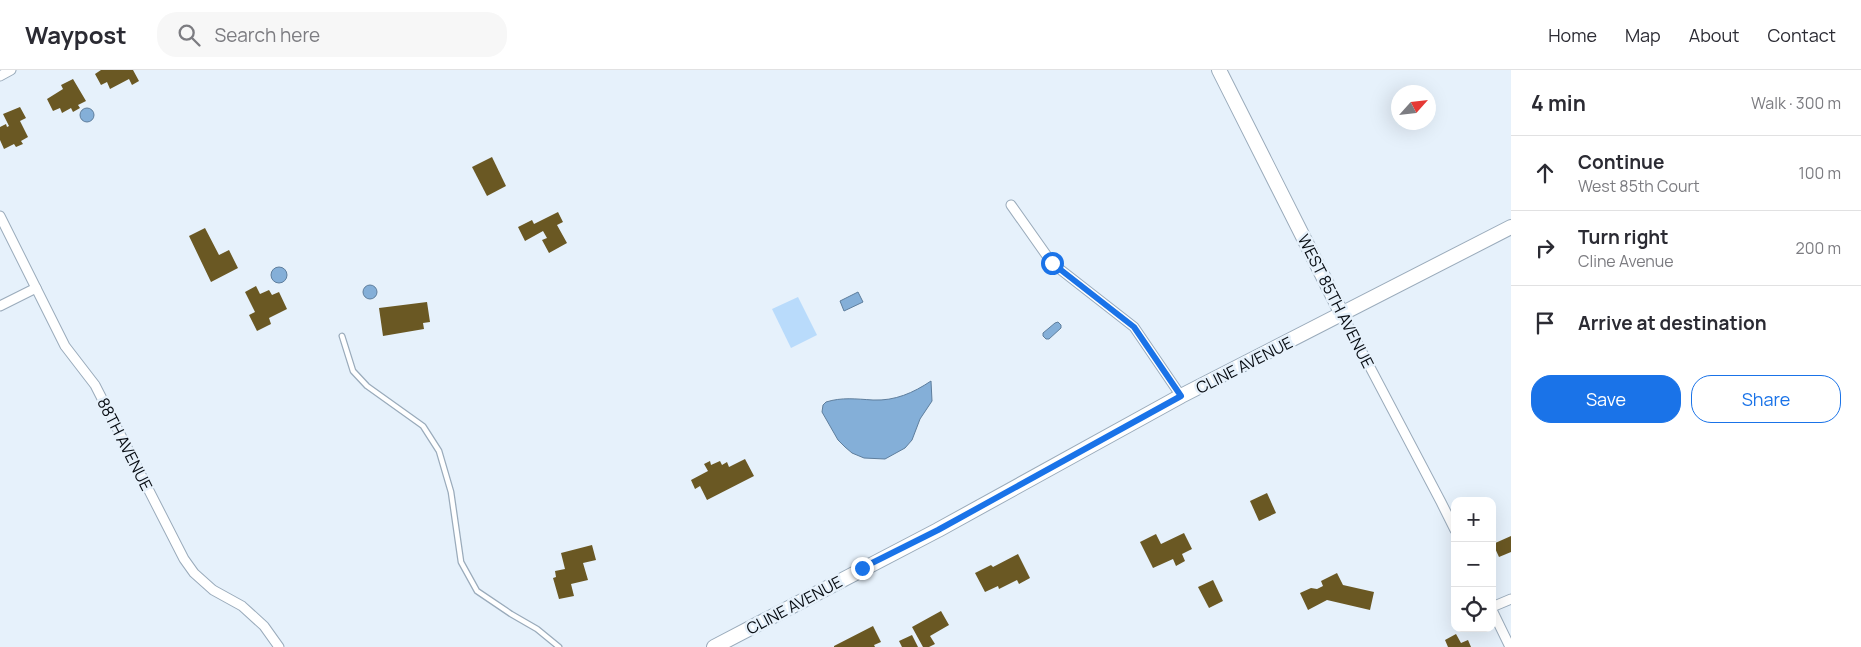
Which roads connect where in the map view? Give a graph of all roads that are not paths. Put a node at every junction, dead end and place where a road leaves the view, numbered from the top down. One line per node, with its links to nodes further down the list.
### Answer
1 (11, 70): 3 (street)
2 (1219, 70): 9 (street, WEST 85TH AVENUE)
3 (0, 76)
4 (1011, 205): 11 (street)
5 (0, 216): 7 (street, 88TH AVENUE)
6 (1511, 227): 9 (street, CLINE AVENUE)
7 (36, 288): 8 (street); 16 (street, 88TH AVENUE)
8 (0, 306)
9 (1342, 314): 11 (street, CLINE AVENUE); 12 (street, WEST 85TH AVENUE)
10 (342, 336): 17 (lane)
11 (1181, 396): 18 (street, CLINE AVENUE)
12 (1451, 521)
13 (1511, 599): 14 (street)
14 (1496, 607)
15 (1496, 617): 19 (street)
16 (278, 647)
17 (559, 647)
18 (714, 647)
19 (1510, 647)

